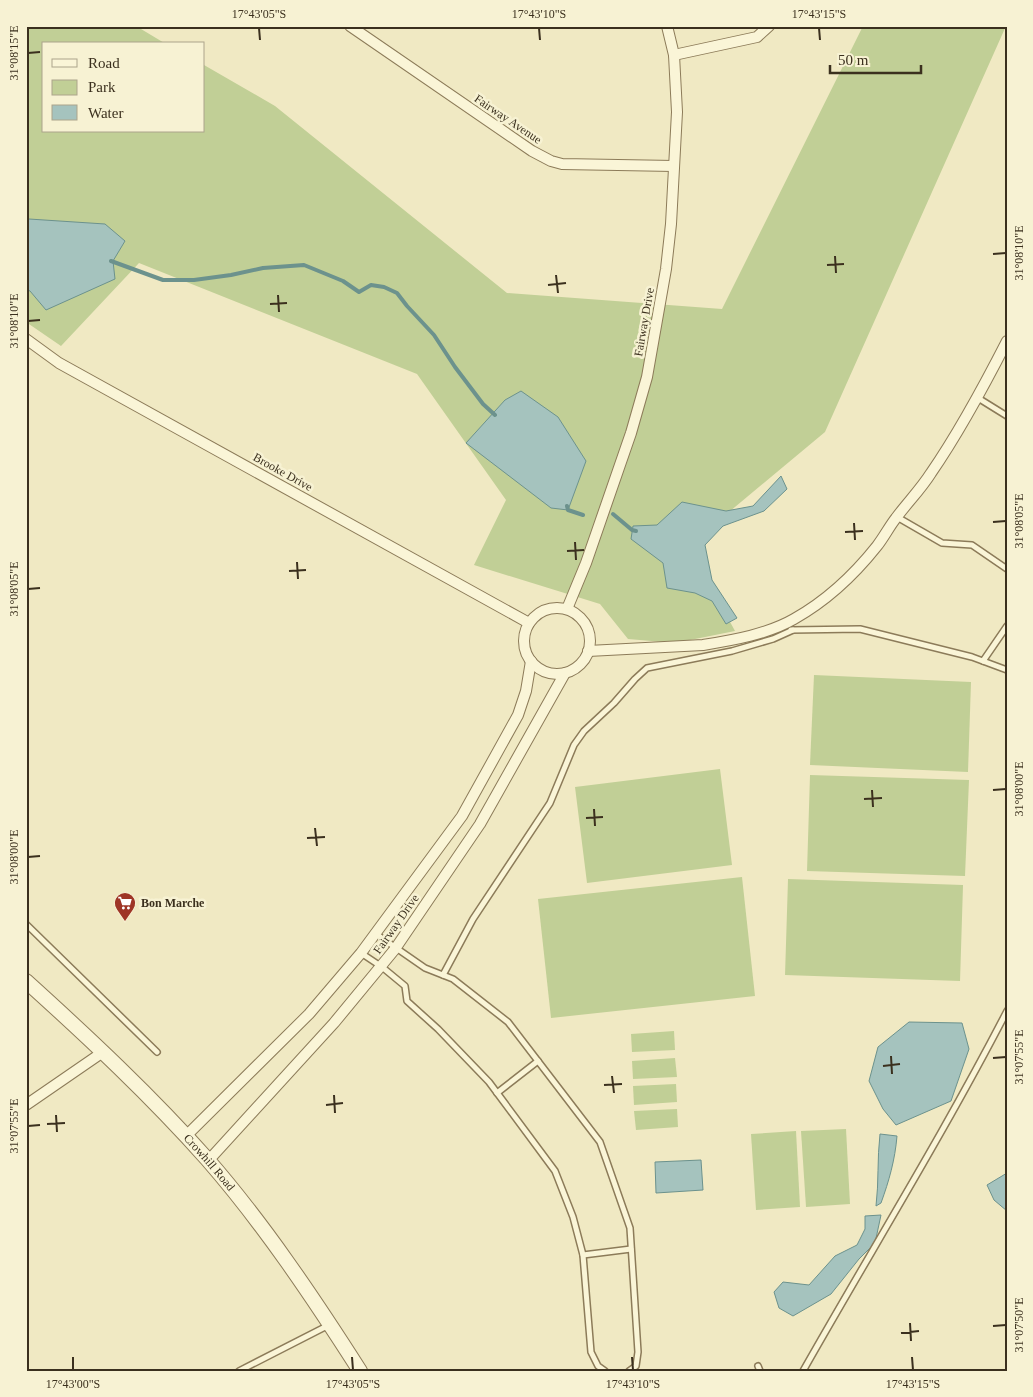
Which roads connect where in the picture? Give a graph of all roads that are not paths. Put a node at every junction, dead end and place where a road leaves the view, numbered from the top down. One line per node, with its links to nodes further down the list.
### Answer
1 (350, 26): 5 (street, Fairway Avenue)
2 (667, 26): 4 (street, Fairway Drive)
3 (769, 26): 4 (street)
4 (674, 55): 5 (street, Fairway Drive)
5 (674, 166): 12 (street, Fairway Drive)
6 (26, 339): 13 (street, Brooke Drive)
7 (1007, 341): 8 (street)
8 (978, 398): 9 (lane); 10 (street)
9 (1007, 416)
10 (896, 517): 11 (lane); 16 (street)
11 (1007, 569)
12 (567, 609): 13 (street); 17 (street)
13 (529, 623): 18 (street)
14 (1007, 626): 19 (lane)
15 (793, 630): 16 (lane); 19 (lane); 27 (lane)
16 (765, 631): 17 (street)
17 (588, 651): 21 (street)
18 (531, 661): 21 (street); 23 (street, Fairway Drive)
19 (983, 661): 20 (lane)
20 (1007, 670)
21 (565, 673): 24 (street, Fairway Drive)
22 (26, 924): 31 (lane)
23 (375, 934): 24 (lane); 25 (street, Fairway Drive)
24 (395, 948): 26 (street, Fairway Drive); 27 (lane)
25 (361, 953): 26 (lane); 35 (street, Fairway Drive)
26 (382, 967): 33 (lane); 36 (street, Fairway Drive)
27 (443, 975): 32 (lane)
28 (26, 981): 30 (street, Crowhill Road)
29 (1007, 1010): 44 (lane)
30 (104, 1052): 34 (street); 35 (street, Crowhill Road)
31 (157, 1052)
32 (538, 1061): 33 (lane); 37 (lane)
33 (497, 1093): 38 (lane)
34 (26, 1105)
35 (186, 1136): 36 (street, Crowhill Road)
36 (208, 1161): 39 (street, Crowhill Road)
37 (631, 1249): 38 (lane); 43 (lane)
38 (583, 1255): 42 (lane)
39 (330, 1324): 40 (lane); 41 (street, Crowhill Road)
40 (239, 1371)
41 (360, 1371)
42 (605, 1371)
43 (629, 1371)
44 (802, 1371)

